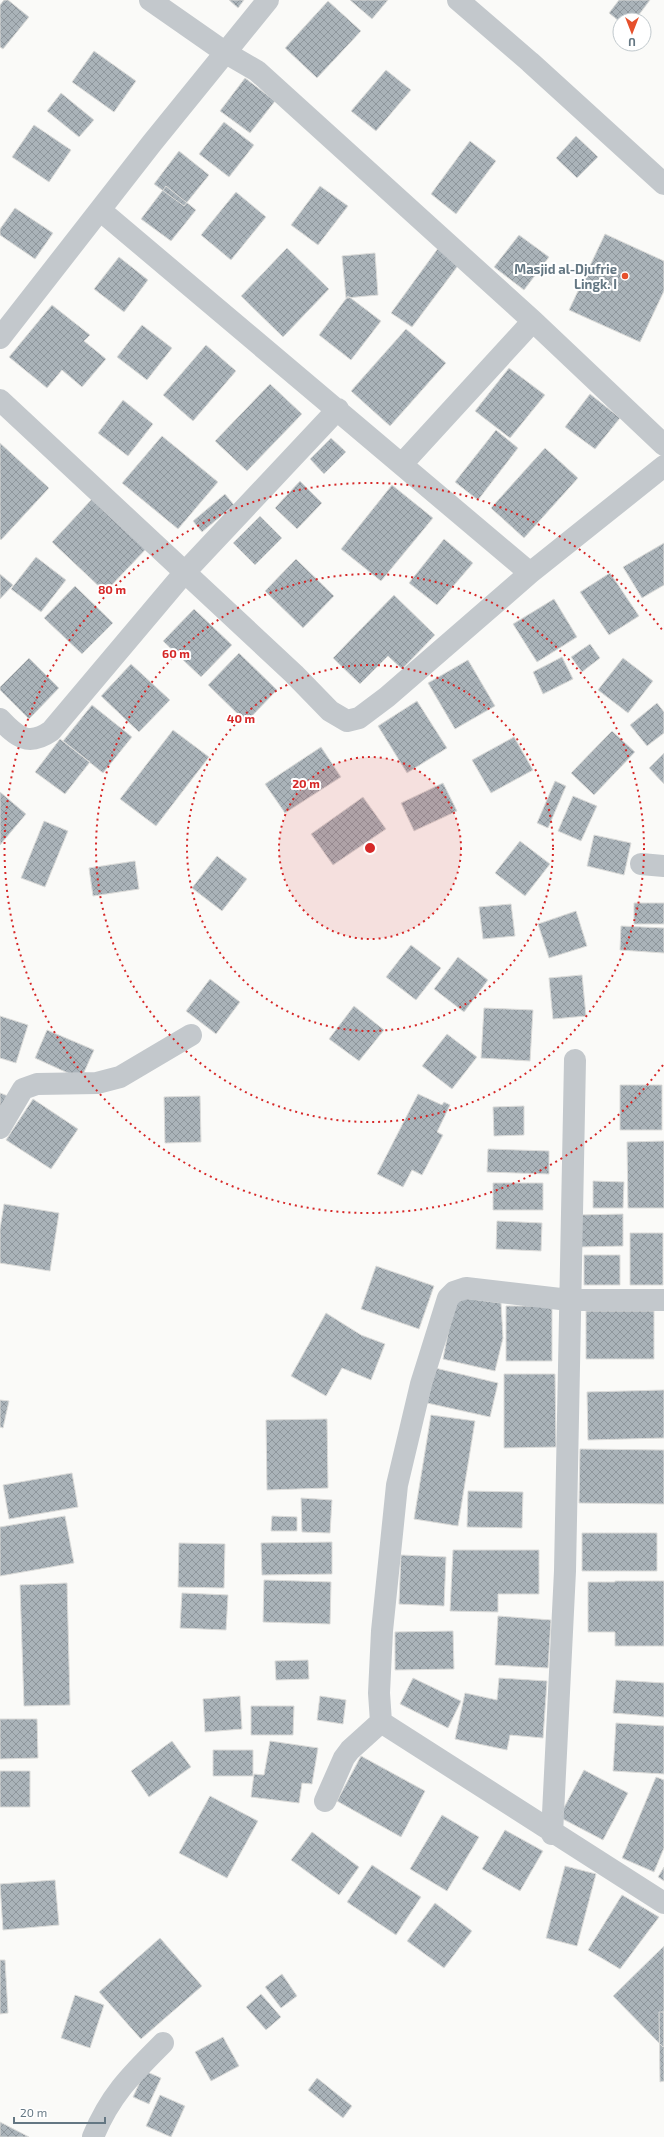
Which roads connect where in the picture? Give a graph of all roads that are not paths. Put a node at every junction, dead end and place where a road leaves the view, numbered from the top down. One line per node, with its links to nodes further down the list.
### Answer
1 (150, 0): 4 (street)
2 (268, 0): 4 (street)
3 (458, 0): 5 (street)
4 (226, 54): 6 (street); 7 (street)
5 (664, 184)
6 (100, 210): 8 (street); 10 (street)
7 (533, 321): 11 (street); 12 (street)
8 (0, 338)
9 (0, 400): 14 (street)
10 (338, 410): 12 (street); 14 (street)
11 (664, 446)
12 (402, 464): 15 (street)
13 (664, 466): 15 (street)
14 (185, 572): 15 (street); 16 (street)
15 (530, 573)
16 (0, 719)
17 (641, 864): 18 (street)
18 (664, 866)
19 (191, 1035): 21 (street)
20 (575, 1060): 22 (street)
21 (0, 1128)
22 (569, 1300): 23 (street); 24 (street); 26 (street)
23 (664, 1300)
24 (381, 1722): 25 (street); 26 (street)
25 (325, 1801)
26 (552, 1834): 27 (street)
27 (664, 1903)
28 (163, 2043): 29 (street)
29 (93, 2137)

